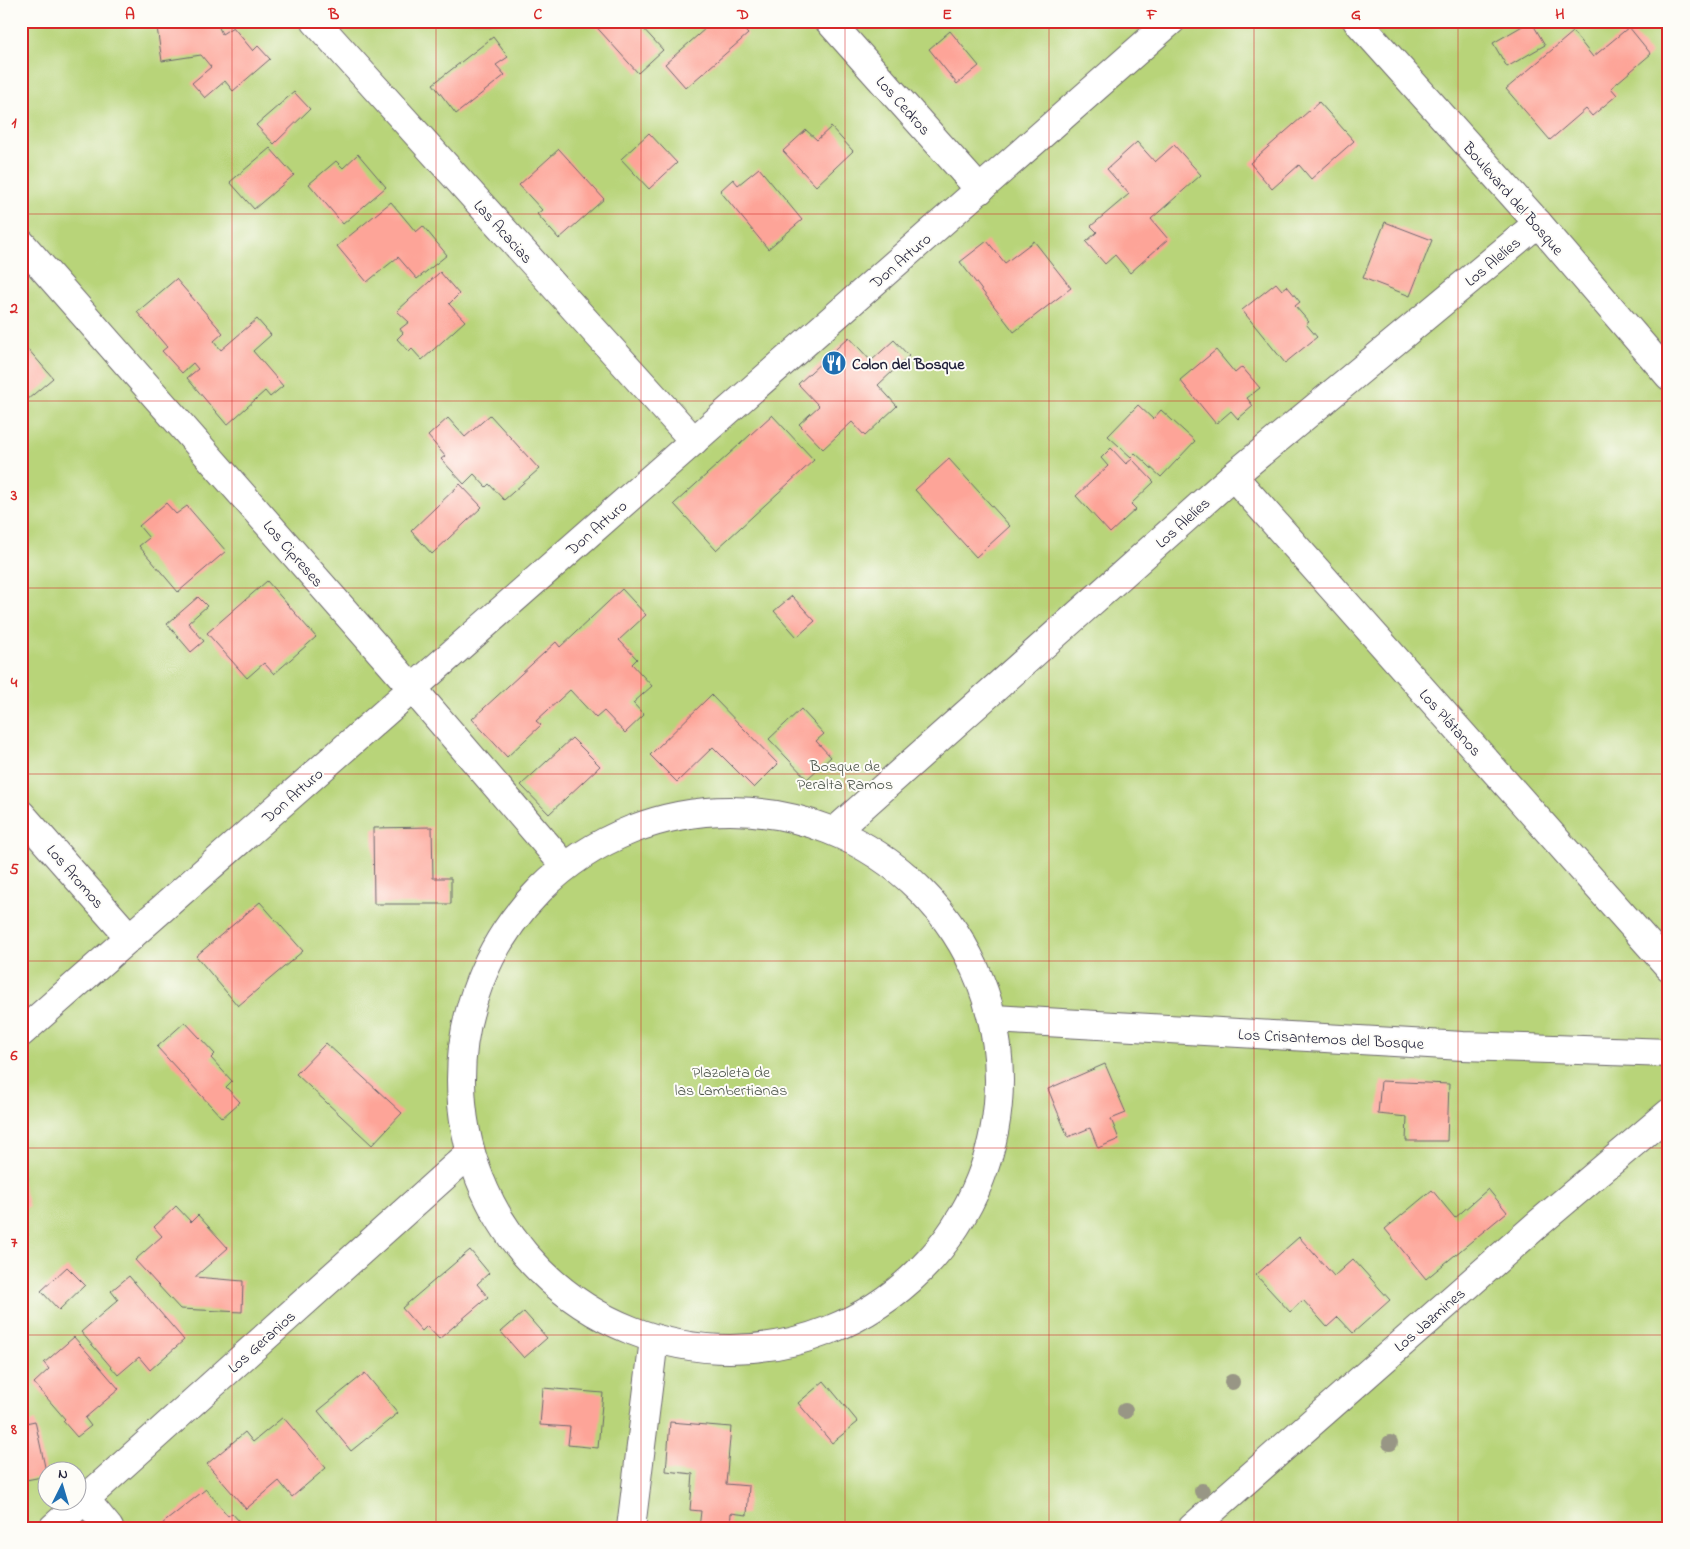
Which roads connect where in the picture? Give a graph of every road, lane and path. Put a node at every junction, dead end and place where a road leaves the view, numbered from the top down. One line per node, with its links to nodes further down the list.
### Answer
1 (315, 21): 9 (street, Las Acacias)
2 (829, 21): 5 (street, Los Cedros)
3 (1171, 21): 5 (street, Don Arturo)
4 (1358, 21): 6 (street, Boulevard del Bosque)
5 (980, 190): 9 (street, Don Arturo)
6 (1538, 223): 8 (street, Boulevard del Bosque); 10 (street, Los Alelíes)
7 (21, 242): 11 (street, Los Cipreses)
8 (1669, 376)
9 (694, 441): 11 (street, Don Arturo)
10 (1233, 476): 13 (street, Los Alelíes); 16 (street, Los Plátanos)
11 (412, 689): 14 (street, Los Cipreses); 15 (street, Don Arturo)
12 (21, 814): 15 (street, Los Aromos)
13 (835, 831): 14 (street); 17 (street)
14 (565, 866): 21 (street)
15 (130, 938): 18 (street, Don Arturo)
16 (1669, 967)
17 (994, 1019): 19 (street, Los Crisantemos del Bosque); 22 (street)
18 (21, 1033)
19 (1669, 1053)
20 (1669, 1113): 29 (street, Los Jazmines)
21 (470, 1154): 22 (street); 23 (street, Los Geranios)
22 (654, 1339): 28 (street)
23 (88, 1496)
24 (88, 1503): 27 (street)
25 (71, 1512): 26 (street, Los Geranios)
26 (53, 1528)
27 (109, 1528)
28 (631, 1528)
29 (1192, 1528)

